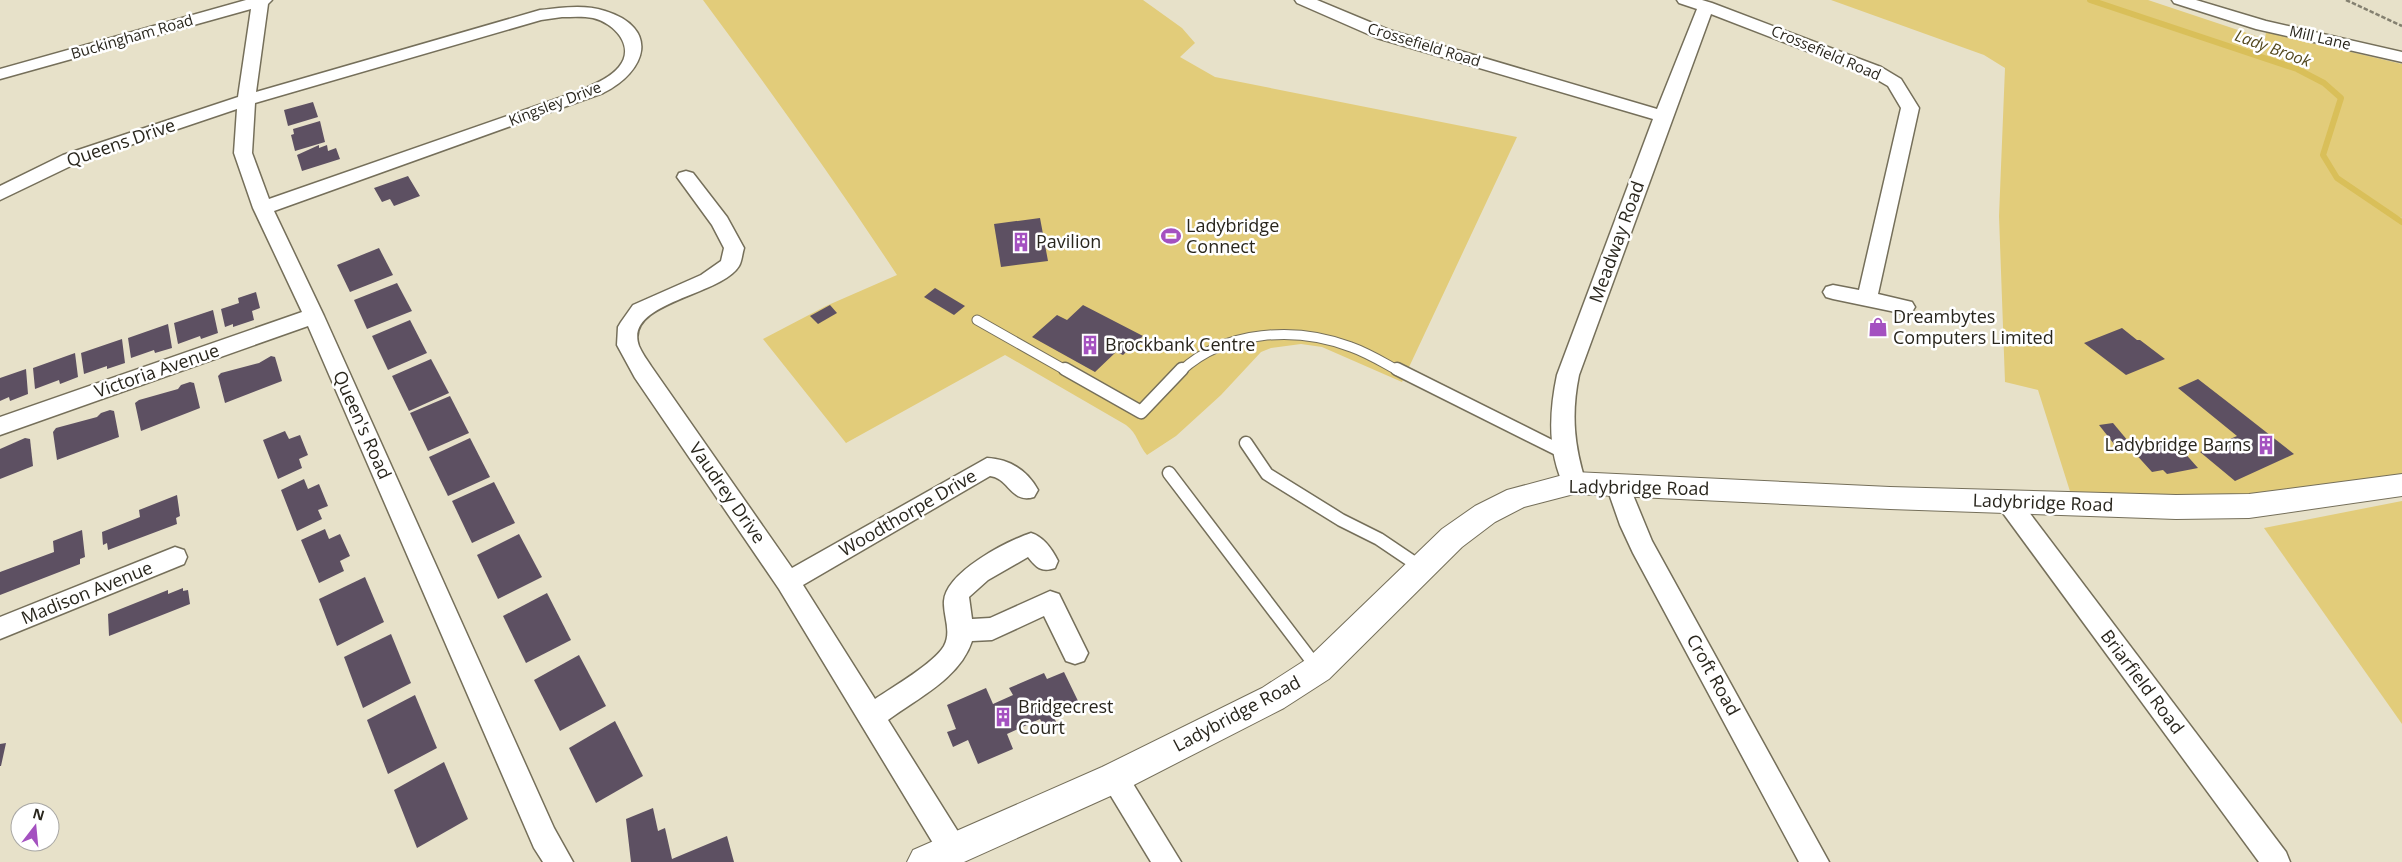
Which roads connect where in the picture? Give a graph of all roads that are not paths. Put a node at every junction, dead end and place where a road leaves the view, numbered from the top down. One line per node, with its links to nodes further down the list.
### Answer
1 (261, 0): 7 (street, Buckingham Road); 8 (street, Queen's Road)
2 (1303, 0): 9 (street, Crossefield Road)
3 (1685, 0): 5 (street, Crossefield Road)
4 (2180, 0): 6 (street, Mill Lane)
5 (1706, 6): 9 (street, Meadway Road); 14 (street, Crossefield Road)
6 (2402, 57)
7 (0, 74)
8 (246, 100): 11 (street, Queens Drive); 12 (street, Queen's Road); 12 (street, Kingsley Drive)
9 (1664, 116): 20 (street, Meadway Road)
10 (686, 177): 30 (street, Vaudrey Drive)
11 (0, 194)
12 (263, 208): 16 (street, Queen's Road)
13 (1833, 292): 14 (street)
14 (1867, 299): 15 (street)
15 (1905, 307)
16 (314, 316): 18 (street, Victoria Avenue); 38 (street, Queen's Road)
17 (977, 320): 20 (lane)
18 (0, 426)
19 (1246, 443): 29 (lane)
20 (1565, 453): 22 (street, Meadway Road)
21 (1170, 472): 34 (lane)
22 (1574, 483): 23 (street, Ladybridge Road); 29 (street, Ladybridge Road)
23 (1618, 485): 26 (street, Ladybridge Road); 42 (street, Croft Road)
24 (2402, 485): 26 (street, Ladybridge Road)
25 (1026, 490): 30 (street, Woodthorpe Drive)
26 (2008, 502): 43 (street, Briarfield Road)
27 (175, 557): 31 (street, Madison Avenue)
28 (1046, 561): 32 (street)
29 (1422, 568): 34 (street, Ladybridge Road)
30 (788, 582): 35 (street, Vaudrey Drive)
31 (0, 628)
32 (959, 630): 33 (street); 35 (street)
33 (1076, 653)
34 (1318, 668): 36 (street, Ladybridge Road)
35 (870, 718): 37 (street, Vaudrey Drive)
36 (1114, 778): 37 (street, Ladybridge Road); 41 (street)
37 (952, 848): 40 (street, Ladybridge Road)
38 (546, 850): 39 (street, Queen's Road)
39 (559, 862)
40 (925, 862)
41 (1167, 862)
42 (1815, 862)
43 (2276, 862)

